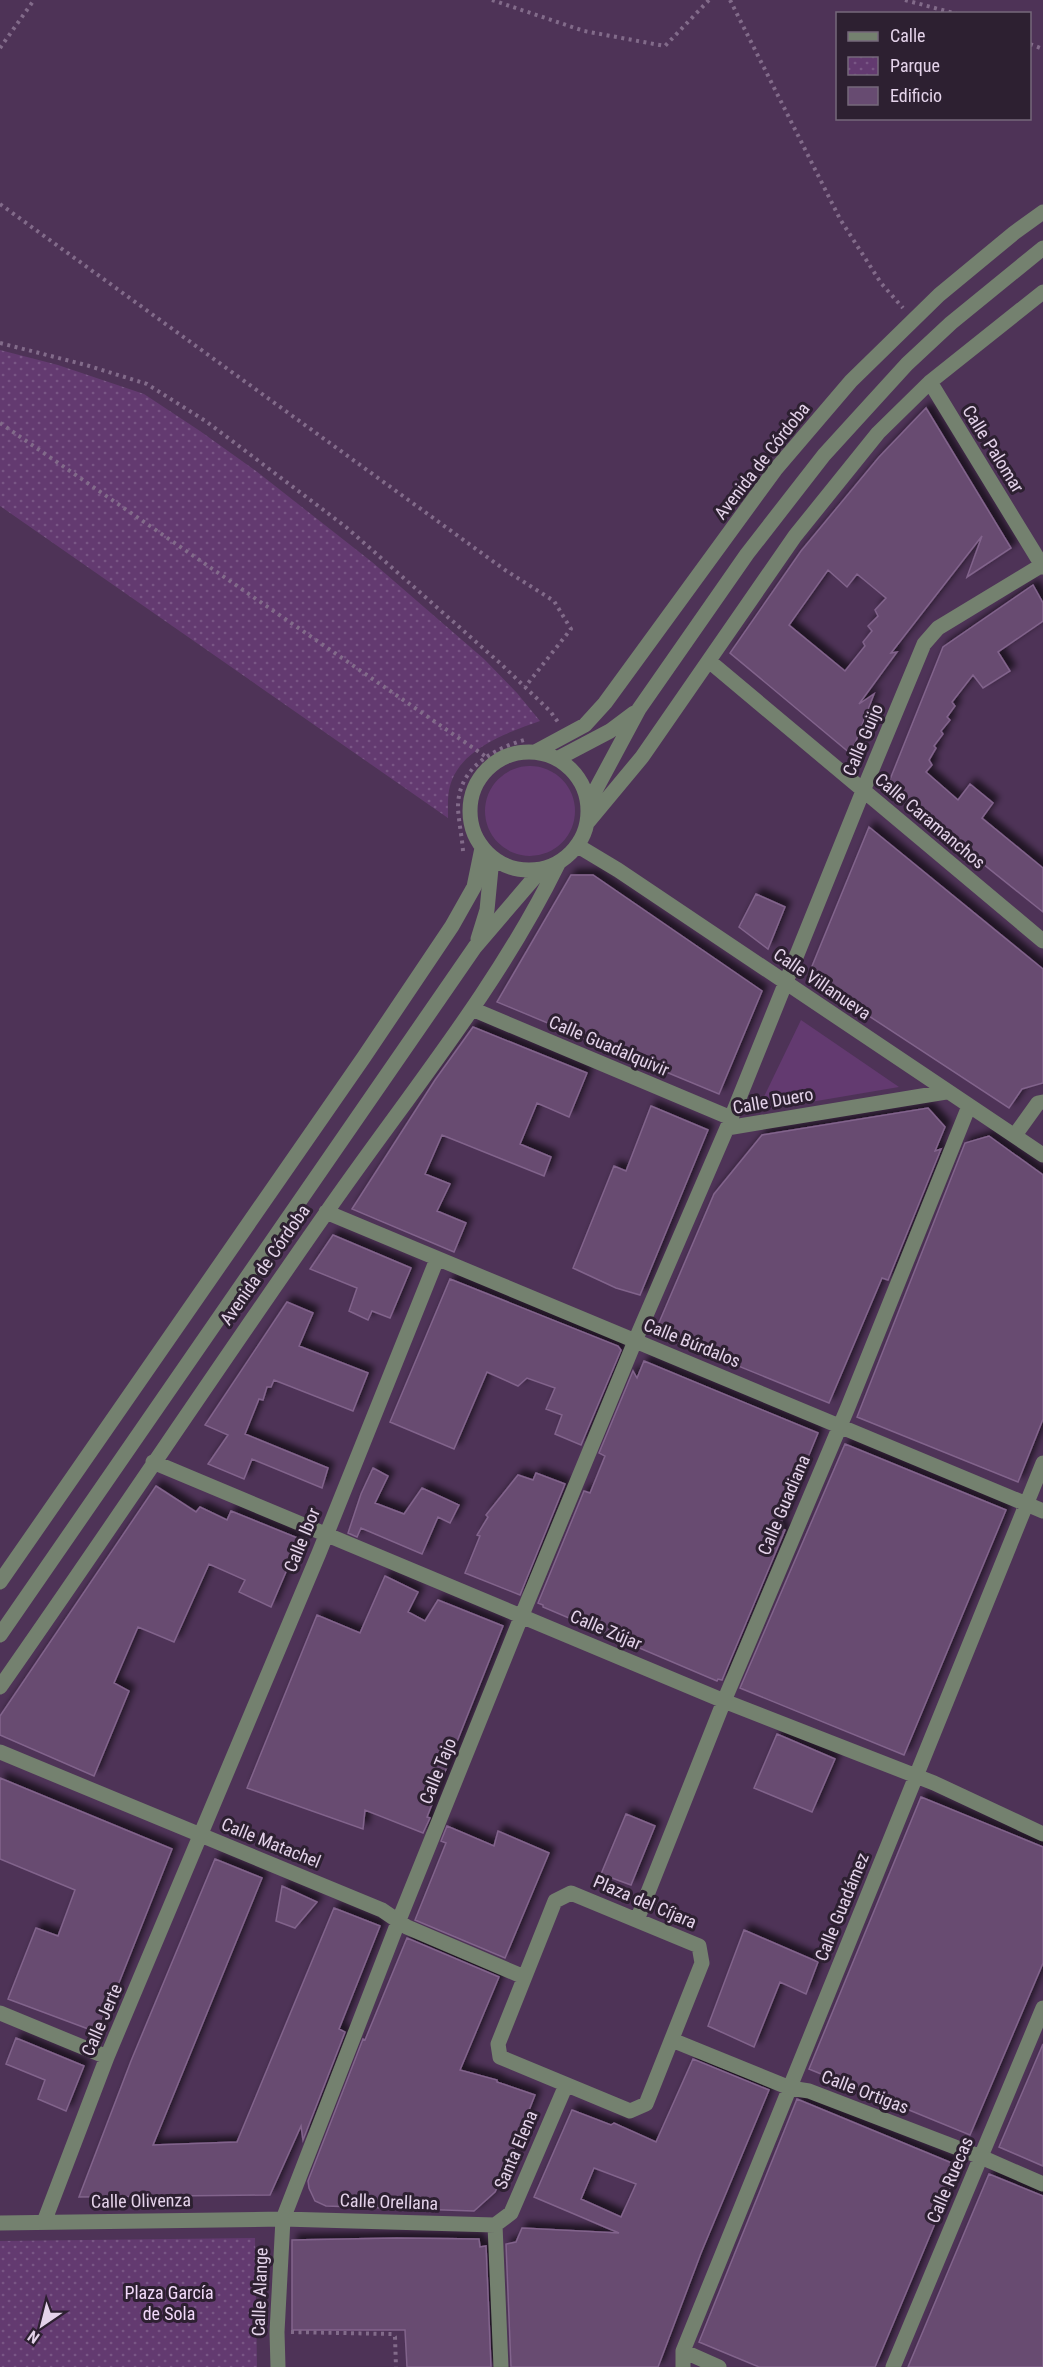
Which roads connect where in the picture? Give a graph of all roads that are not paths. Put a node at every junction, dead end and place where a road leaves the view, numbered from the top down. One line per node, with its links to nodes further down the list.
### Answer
1 (1043, 212): 9 (street, Avenida de Córdoba)
2 (1043, 248): 8 (street)
3 (1043, 292): 4 (street)
4 (930, 382): 5 (street, Calle Palomar); 7 (street)
5 (1037, 546): 6 (street, Calle Palomar)
6 (1042, 566): 11 (street, Calle Guijo)
7 (709, 661): 11 (street, Calle Caramanchos); 13 (street)
8 (639, 709): 10 (street); 12 (street)
9 (536, 752): 10 (street); 15 (street)
10 (557, 759): 12 (street)
11 (863, 791): 18 (street, Calle Caramanchos); 20 (street, Calle Guijo)
12 (588, 804): 13 (street)
13 (588, 822): 14 (street)
14 (578, 846): 16 (street); 20 (street, Calle Villanueva)
15 (487, 853): 17 (street); 19 (street, Avenida de Córdoba); 37 (street, Avenida de Córdoba)
16 (558, 864): 17 (street); 21 (street, Avenida de Córdoba)
17 (541, 870): 19 (street, Avenida de Córdoba)
18 (1043, 941)
19 (475, 947): 39 (street, Avenida de Córdoba)
20 (786, 984): 22 (street, Calle Villanueva); 25 (street, Calle Guijo)
21 (472, 1009): 25 (street, Calle Guadalquivir); 28 (street, Avenida de Córdoba)
22 (946, 1092): 24 (street, Calle Villanueva); 25 (street, Calle Duero)
23 (1043, 1102): 26 (street)
24 (969, 1106): 26 (street, Calle Villanueva); 31 (street, Calle Guadiana)
25 (729, 1123): 30 (street, Calle Duero)
26 (1015, 1135): 27 (street, Calle Villanueva)
27 (1043, 1155)
28 (326, 1212): 29 (street, Calle Búrdalos); 32 (street, Avenida de Córdoba)
29 (437, 1259): 30 (street, Calle Búrdalos); 36 (street, Calle Ibor)
30 (635, 1341): 31 (street, Calle Búrdalos); 38 (street, Calle Tajo)
31 (839, 1426): 34 (street, Calle Búrdalos); 41 (street, Calle Guadiana)
32 (153, 1462): 36 (street, Calle Zújar); 40 (street, Avenida de Córdoba)
33 (1043, 1463): 34 (street, Calle Guadámez)
34 (1025, 1504): 35 (street, Calle Búrdalos); 43 (street, Calle Guadámez)
35 (1043, 1511)
36 (326, 1534): 38 (street, Calle Zújar); 45 (street, Calle Ibor)
37 (0, 1582)
38 (522, 1615): 41 (street, Calle Zújar); 46 (street, Calle Tajo)
39 (0, 1635)
40 (0, 1687)
41 (724, 1701): 43 (street, Calle Zújar); 47 (street, Calle Guadiana)
42 (0, 1752): 45 (street, Calle Matachel)
43 (916, 1776): 44 (street, Calle Zújar); 54 (street, Calle Guadámez)
44 (1043, 1834)
45 (202, 1835): 46 (street, Calle Matachel); 52 (street, Calle Jerte)
46 (399, 1920): 48 (street, Calle Matachel); 57 (street, Calle Tajo)
47 (637, 1920): 48 (street, Plaza del Cíjara); 51 (street, Plaza del Cíjara)
48 (524, 1977): 53 (street, Plaza del Cíjara)
49 (1043, 2008): 55 (street, Calle Ruecas)
50 (0, 2013): 52 (street)
51 (672, 2040): 53 (street, Plaza del Cíjara); 54 (street, Calle Ortigas)
52 (107, 2057): 58 (street, Calle Jerte)
53 (567, 2085): 60 (street, Santa Elena)
54 (790, 2088): 55 (street, Calle Ortigas); 61 (street, Calle Guadámez)
55 (981, 2157): 56 (street, Calle Ortigas); 66 (street, Calle Ruecas)
56 (1043, 2184)
57 (283, 2218): 58 (street, Calle Olivenza); 60 (street, Calle Orellana); 62 (street, Calle Alange)
58 (44, 2222): 59 (street, Calle Olivenza)
59 (0, 2223)
60 (495, 2225): 63 (street)
61 (683, 2351): 64 (street, Calle Guadámez); 65 (street)
62 (278, 2367)
63 (501, 2367)
64 (683, 2367)
65 (719, 2367)
66 (893, 2367)

